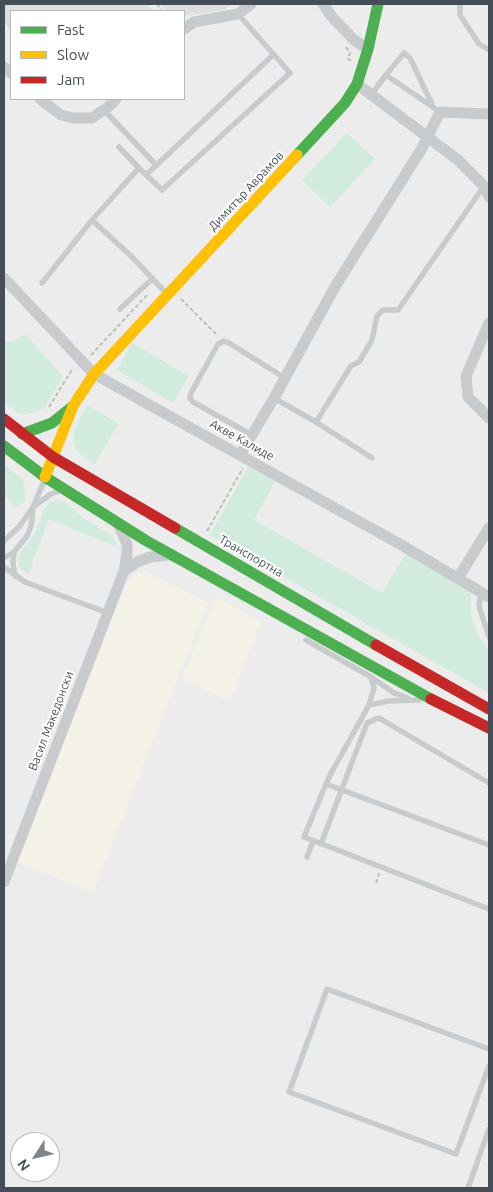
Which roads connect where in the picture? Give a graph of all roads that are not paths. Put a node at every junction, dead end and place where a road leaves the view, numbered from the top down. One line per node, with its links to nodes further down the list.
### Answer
1 (250, 4): 5 (street)
2 (323, 4): 7 (street)
3 (378, 4): 7 (main road, Димитър Аврамов)
4 (460, 4): 8 (lane)
5 (238, 14): 6 (street); 9 (lane)
6 (185, 28)
7 (368, 48): 11 (main road, Димитър Аврамов)
8 (489, 50)
9 (273, 54): 20 (lane); 22 (lane)
10 (386, 74): 12 (lane); 15 (lane); 15 (lane)
11 (357, 84): 12 (street); 28 (main road, Димитър Аврамов)
12 (372, 95): 18 (street)
13 (41, 100): 16 (street)
14 (115, 100): 16 (street)
15 (436, 109): 17 (street); 18 (street)
16 (104, 110): 20 (lane)
17 (489, 114)
18 (428, 138): 23 (street); 32 (street)
19 (119, 147): 21 (lane)
20 (156, 165): 22 (lane)
21 (139, 168): 22 (lane); 24 (lane)
22 (146, 175)
23 (487, 192): 37 (lane)
24 (92, 220): 26 (lane); 27 (lane)
25 (4, 278): 31 (street, Акве Калиде)
26 (152, 279): 28 (lane); 29 (lane)
27 (42, 283)
28 (171, 293): 31 (main road, Димитър Аврамов)
29 (120, 309)
30 (489, 323): 35 (street)
31 (94, 374): 34 (main road, Димитър Аврамов); 42 (street, Акве Калиде)
32 (285, 378): 33 (street); 39 (lane)
33 (274, 398): 37 (lane); 39 (street)
34 (73, 406): 38 (main road); 41 (main road)
35 (489, 418)
36 (4, 419): 38 (main road, Транспортна)
37 (316, 422): 43 (lane)
38 (22, 434): 41 (main road, Транспортна)
39 (252, 435): 42 (street)
40 (4, 446): 44 (main road)
41 (53, 457): 44 (main road); 67 (main road, Транспортна)
42 (244, 457): 57 (street, Акве Калиде)
43 (372, 458)
44 (46, 477): 45 (main road); 46 (lane)
45 (66, 490): 46 (lane); 47 (main road)
46 (33, 507): 49 (lane); 50 (lane)
47 (117, 523): 52 (main road); 55 (street)
48 (489, 528): 57 (street)
49 (4, 540)
50 (14, 552): 51 (lane); 56 (lane)
51 (4, 558)
52 (169, 558): 54 (main road); 55 (street)
53 (4, 567): 56 (lane)
54 (195, 567): 58 (lane); 65 (main road)
55 (124, 571): 60 (street, Васил Македонски)
56 (15, 576): 60 (lane)
57 (458, 578): 59 (street, Акве Калиде)
58 (202, 582)
59 (485, 595): 62 (lane)
60 (108, 613): 76 (street, Васил Македонски)
61 (296, 635): 63 (lane)
62 (489, 637)
63 (371, 677): 64 (lane); 66 (lane)
64 (414, 700): 65 (lane); 66 (lane)
65 (435, 700): 68 (main road)
66 (369, 705): 69 (lane)
67 (489, 708)
68 (489, 728)
69 (326, 784): 71 (lane); 72 (lane)
70 (489, 784): 71 (lane)
71 (342, 790): 73 (lane); 74 (lane)
72 (313, 841): 73 (lane); 75 (lane)
73 (321, 844): 77 (lane)
74 (489, 845)
75 (307, 857)
76 (4, 882)
77 (489, 909)
78 (489, 1049): 79 (lane)
79 (489, 1066)
80 (489, 1129): 81 (lane)
81 (468, 1188)

